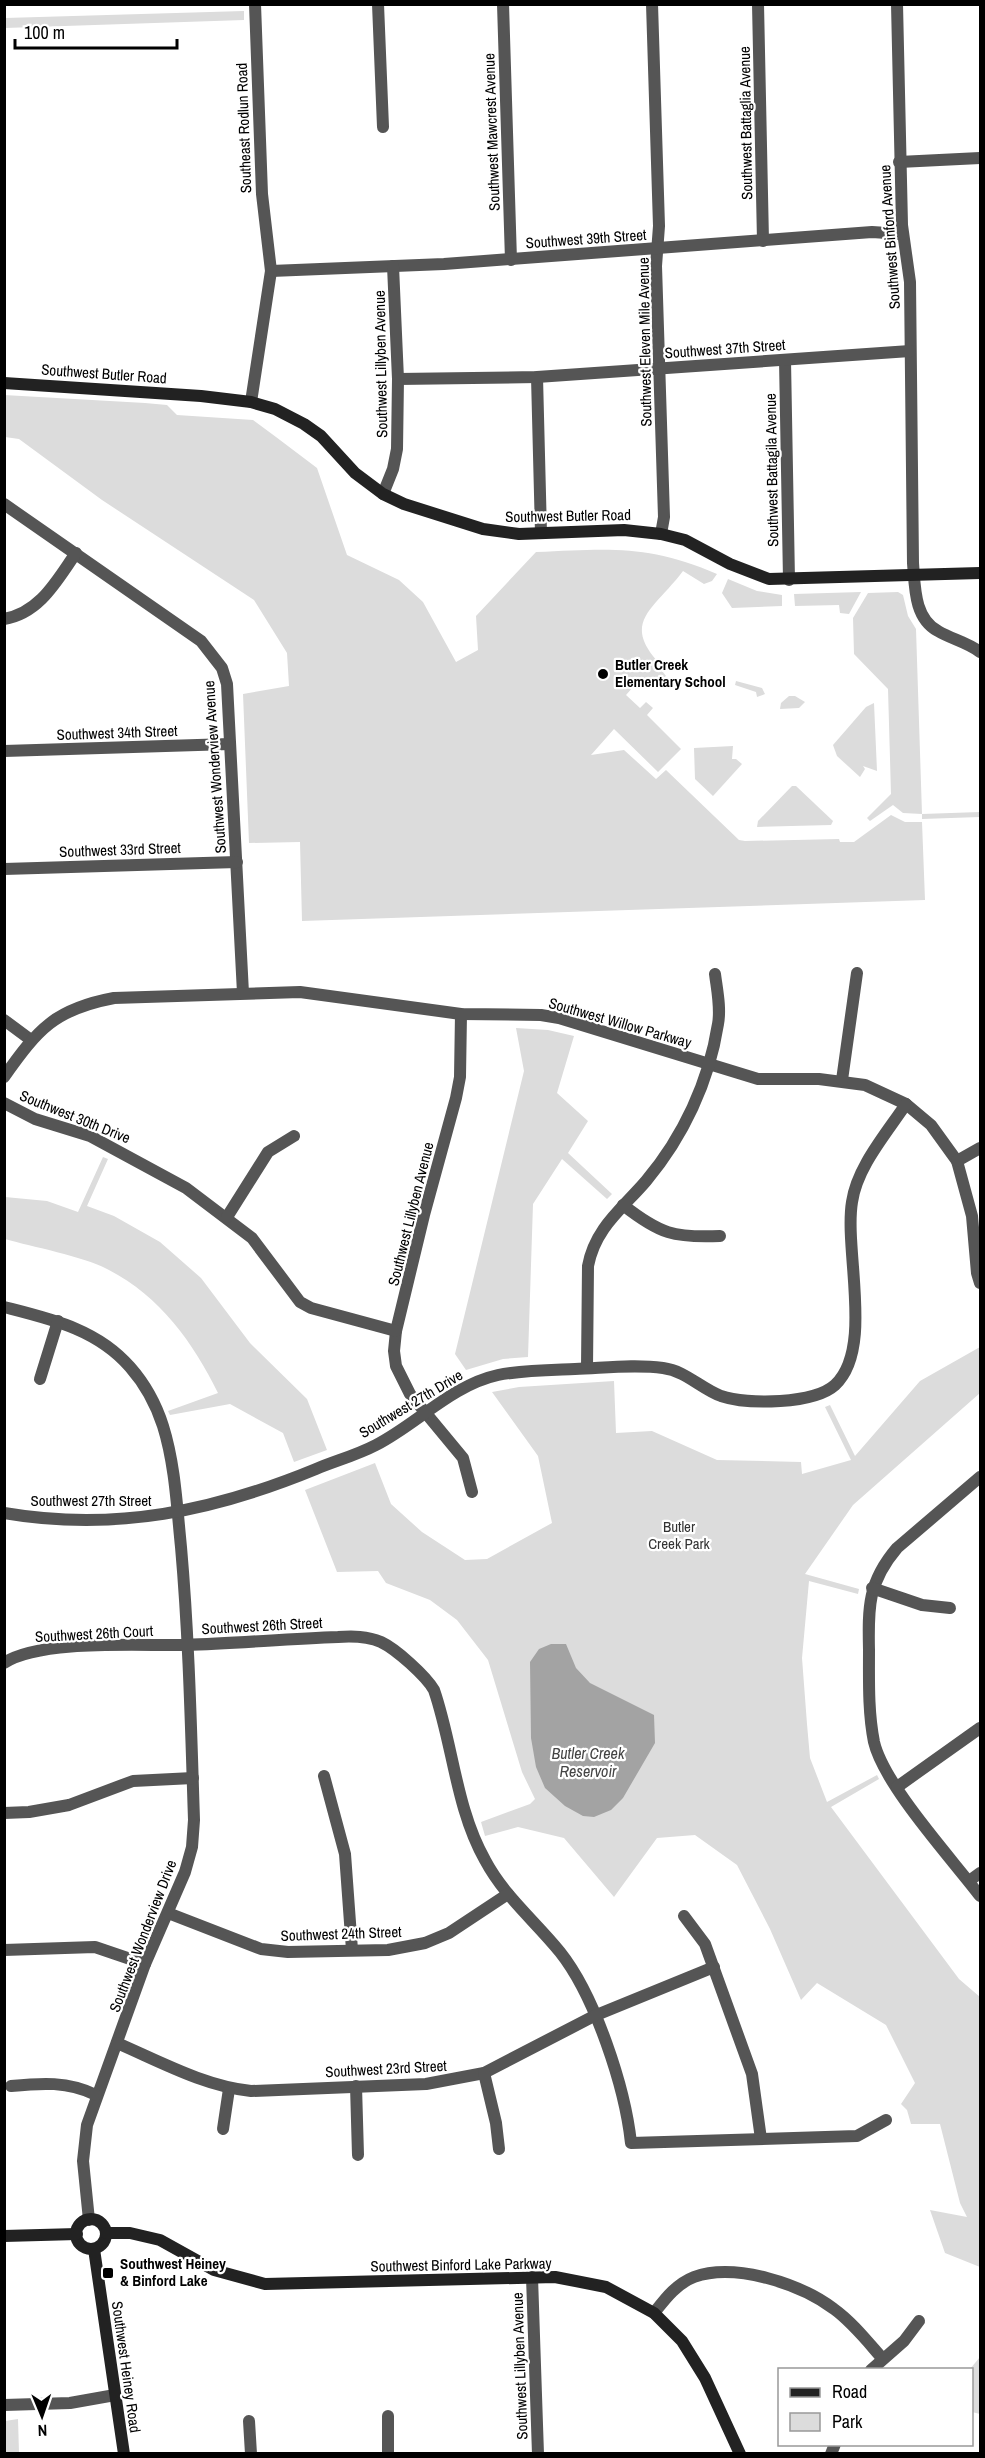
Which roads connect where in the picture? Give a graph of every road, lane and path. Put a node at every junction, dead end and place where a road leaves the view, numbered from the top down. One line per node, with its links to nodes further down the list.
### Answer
1 (255, 4): 15 (street, Southeast Rodlun Road)
2 (378, 4): 7 (street)
3 (503, 4): 13 (street, Southwest Mawcrest Avenue)
4 (652, 4): 12 (street, Southwest Eleven Mile Avenue)
5 (758, 4): 11 (street, Southwest Battaglia Avenue)
6 (897, 4): 9 (street, Southwest Binford Avenue)
7 (383, 127)
8 (981, 158): 9 (street)
9 (900, 162): 10 (street, Southwest Binford Avenue)
10 (902, 234): 11 (street, Southwest 39th Street); 16 (street, Southwest Binford Avenue)
11 (763, 241): 12 (street, Southwest 39th Street)
12 (659, 248): 13 (street, Southwest 39th Street); 18 (street, Southwest Eleven Mile Avenue)
13 (511, 260): 14 (street, Southwest 39th Street)
14 (393, 266): 15 (street, Southwest 39th Street); 20 (street, Southwest Lillyben Avenue)
15 (271, 271): 22 (street, Southeast Rodlun Road)
16 (910, 351): 17 (street, Southwest 37th Street); 29 (street, Southwest Binford Avenue)
17 (785, 360): 18 (street, Southwest 37th Street); 30 (street, Southwest Battagila Avenue)
18 (659, 369): 19 (street, Southwest 37th Street); 26 (street, Southwest Eleven Mile Avenue)
19 (537, 377): 20 (street, Southwest 37th Street); 25 (street)
20 (398, 379): 23 (street, Southwest Lillyben Avenue)
21 (4, 382): 22 (street, Southwest Butler Road)
22 (251, 402): 23 (street, Southwest Butler Road)
23 (383, 494): 25 (street, Southwest Butler Road)
24 (4, 504): 27 (street, Southwest Wonderview Avenue)
25 (541, 533): 26 (street, Southwest Butler Road)
26 (661, 534): 30 (street, Southwest Butler Road)
27 (76, 553): 31 (street); 33 (street, Southwest Wonderview Avenue)
28 (981, 573): 29 (street, Southwest Butler Road)
29 (914, 576): 30 (street, Southwest Butler Road); 32 (street, Southwest Binford Avenue)
30 (789, 580)
31 (4, 619)
32 (981, 652)
33 (230, 744): 34 (street, Southwest 34th Street); 35 (street, Southwest Wonderview Avenue)
34 (4, 751)
35 (237, 862): 36 (street, Southwest 33rd Street); 39 (street, Southwest Wonderview Avenue)
36 (4, 869)
37 (857, 973): 45 (street)
38 (715, 974): 43 (street)
39 (243, 993): 40 (street, Southwest Willow Parkway); 42 (street, Southwest Willow Parkway)
40 (461, 1014): 43 (street, Southwest Willow Parkway); 57 (street, Southwest Lillyben Avenue)
41 (4, 1020): 42 (street)
42 (31, 1040): 44 (street, Southwest Willow Parkway)
43 (708, 1064): 45 (street, Southwest Willow Parkway); 51 (street)
44 (4, 1077)
45 (842, 1080): 47 (street, Southwest Willow Parkway)
46 (4, 1103): 52 (street, Southwest 30th Drive)
47 (906, 1104): 50 (street, Southwest Willow Parkway); 58 (street, Southwest 27th Drive)
48 (294, 1136): 52 (street)
49 (981, 1148): 50 (street)
50 (957, 1161): 54 (street, Southwest Willow Parkway)
51 (623, 1205): 53 (street); 58 (street)
52 (227, 1217): 57 (street, Southwest 30th Drive)
53 (720, 1236)
54 (981, 1283)
55 (4, 1306): 56 (street, Southwest Wonderview Drive)
56 (58, 1321): 59 (street); 63 (street, Southwest Wonderview Drive)
57 (396, 1331): 60 (street, Southwest Lillyben Avenue)
58 (587, 1368): 60 (street, Southwest 27th Drive)
59 (40, 1379)
60 (427, 1412): 62 (street, Southwest Lillyben Avenue); 63 (street, Southwest 27th Drive)
61 (981, 1477): 65 (street)
62 (472, 1492)
63 (178, 1512): 64 (street, Southwest 27th Street); 67 (street, Southwest Wonderview Drive)
64 (4, 1513)
65 (872, 1588): 66 (street); 72 (street)
66 (950, 1608)
67 (188, 1645): 68 (street, Southwest 26th Court); 71 (street, Southwest Wonderview Drive); 76 (street, Southwest 26th Street)
68 (4, 1663)
69 (981, 1728): 72 (street)
70 (324, 1776): 81 (street)
71 (193, 1778): 73 (street); 78 (street, Southwest Wonderview Drive)
72 (897, 1787): 75 (street)
73 (4, 1813)
74 (981, 1873): 75 (street)
75 (969, 1881): 77 (street)
76 (508, 1894): 81 (street, Southwest 24th Street); 84 (street, Southwest 26th Street)
77 (981, 1896)
78 (168, 1913): 81 (street, Southwest 24th Street); 82 (street, Southwest Wonderview Drive)
79 (684, 1916): 83 (street)
80 (4, 1950): 82 (street)
81 (352, 1950)
82 (146, 1964): 85 (street, Southwest Wonderview Drive)
83 (714, 1967): 84 (street, Southwest 23rd Street); 93 (street)
84 (594, 2016): 86 (street, Southwest 23rd Street); 93 (street, Southwest 26th Street)
85 (117, 2043): 89 (street, Southwest 23rd Street); 90 (street, Southwest Wonderview Drive)
86 (484, 2073): 88 (street, Southwest 23rd Street); 94 (street)
87 (11, 2086): 90 (street)
88 (356, 2086): 89 (street, Southwest 23rd Street); 95 (street)
89 (229, 2089): 92 (street)
90 (96, 2095): 96 (street, Southwest Wonderview Drive)
91 (886, 2120): 93 (street)
92 (223, 2129)
93 (761, 2139)
94 (499, 2149)
95 (358, 2155)
96 (89, 2220): 97 (street); 98 (street)
97 (106, 2233): 100 (street); 101 (street, Southwest Binford Lake Parkway)
98 (77, 2234): 99 (street); 100 (street)
99 (4, 2236)
100 (94, 2249): 106 (street, Southwest Heiney Road)
101 (532, 2277): 102 (street, Southwest Binford Lake Parkway); 113 (street, Southwest Lillyben Avenue)
102 (654, 2313): 104 (street); 114 (street, Southwest Binford Lake Parkway)
103 (919, 2321): 104 (street)
104 (882, 2358): 105 (street)
105 (873, 2368)
106 (115, 2395): 107 (street); 110 (street, Southwest Heiney Road)
107 (4, 2405)
108 (388, 2416): 112 (street)
109 (249, 2421): 111 (street)
110 (124, 2454)
111 (251, 2454)
112 (388, 2454)
113 (537, 2454)
114 (740, 2454)

